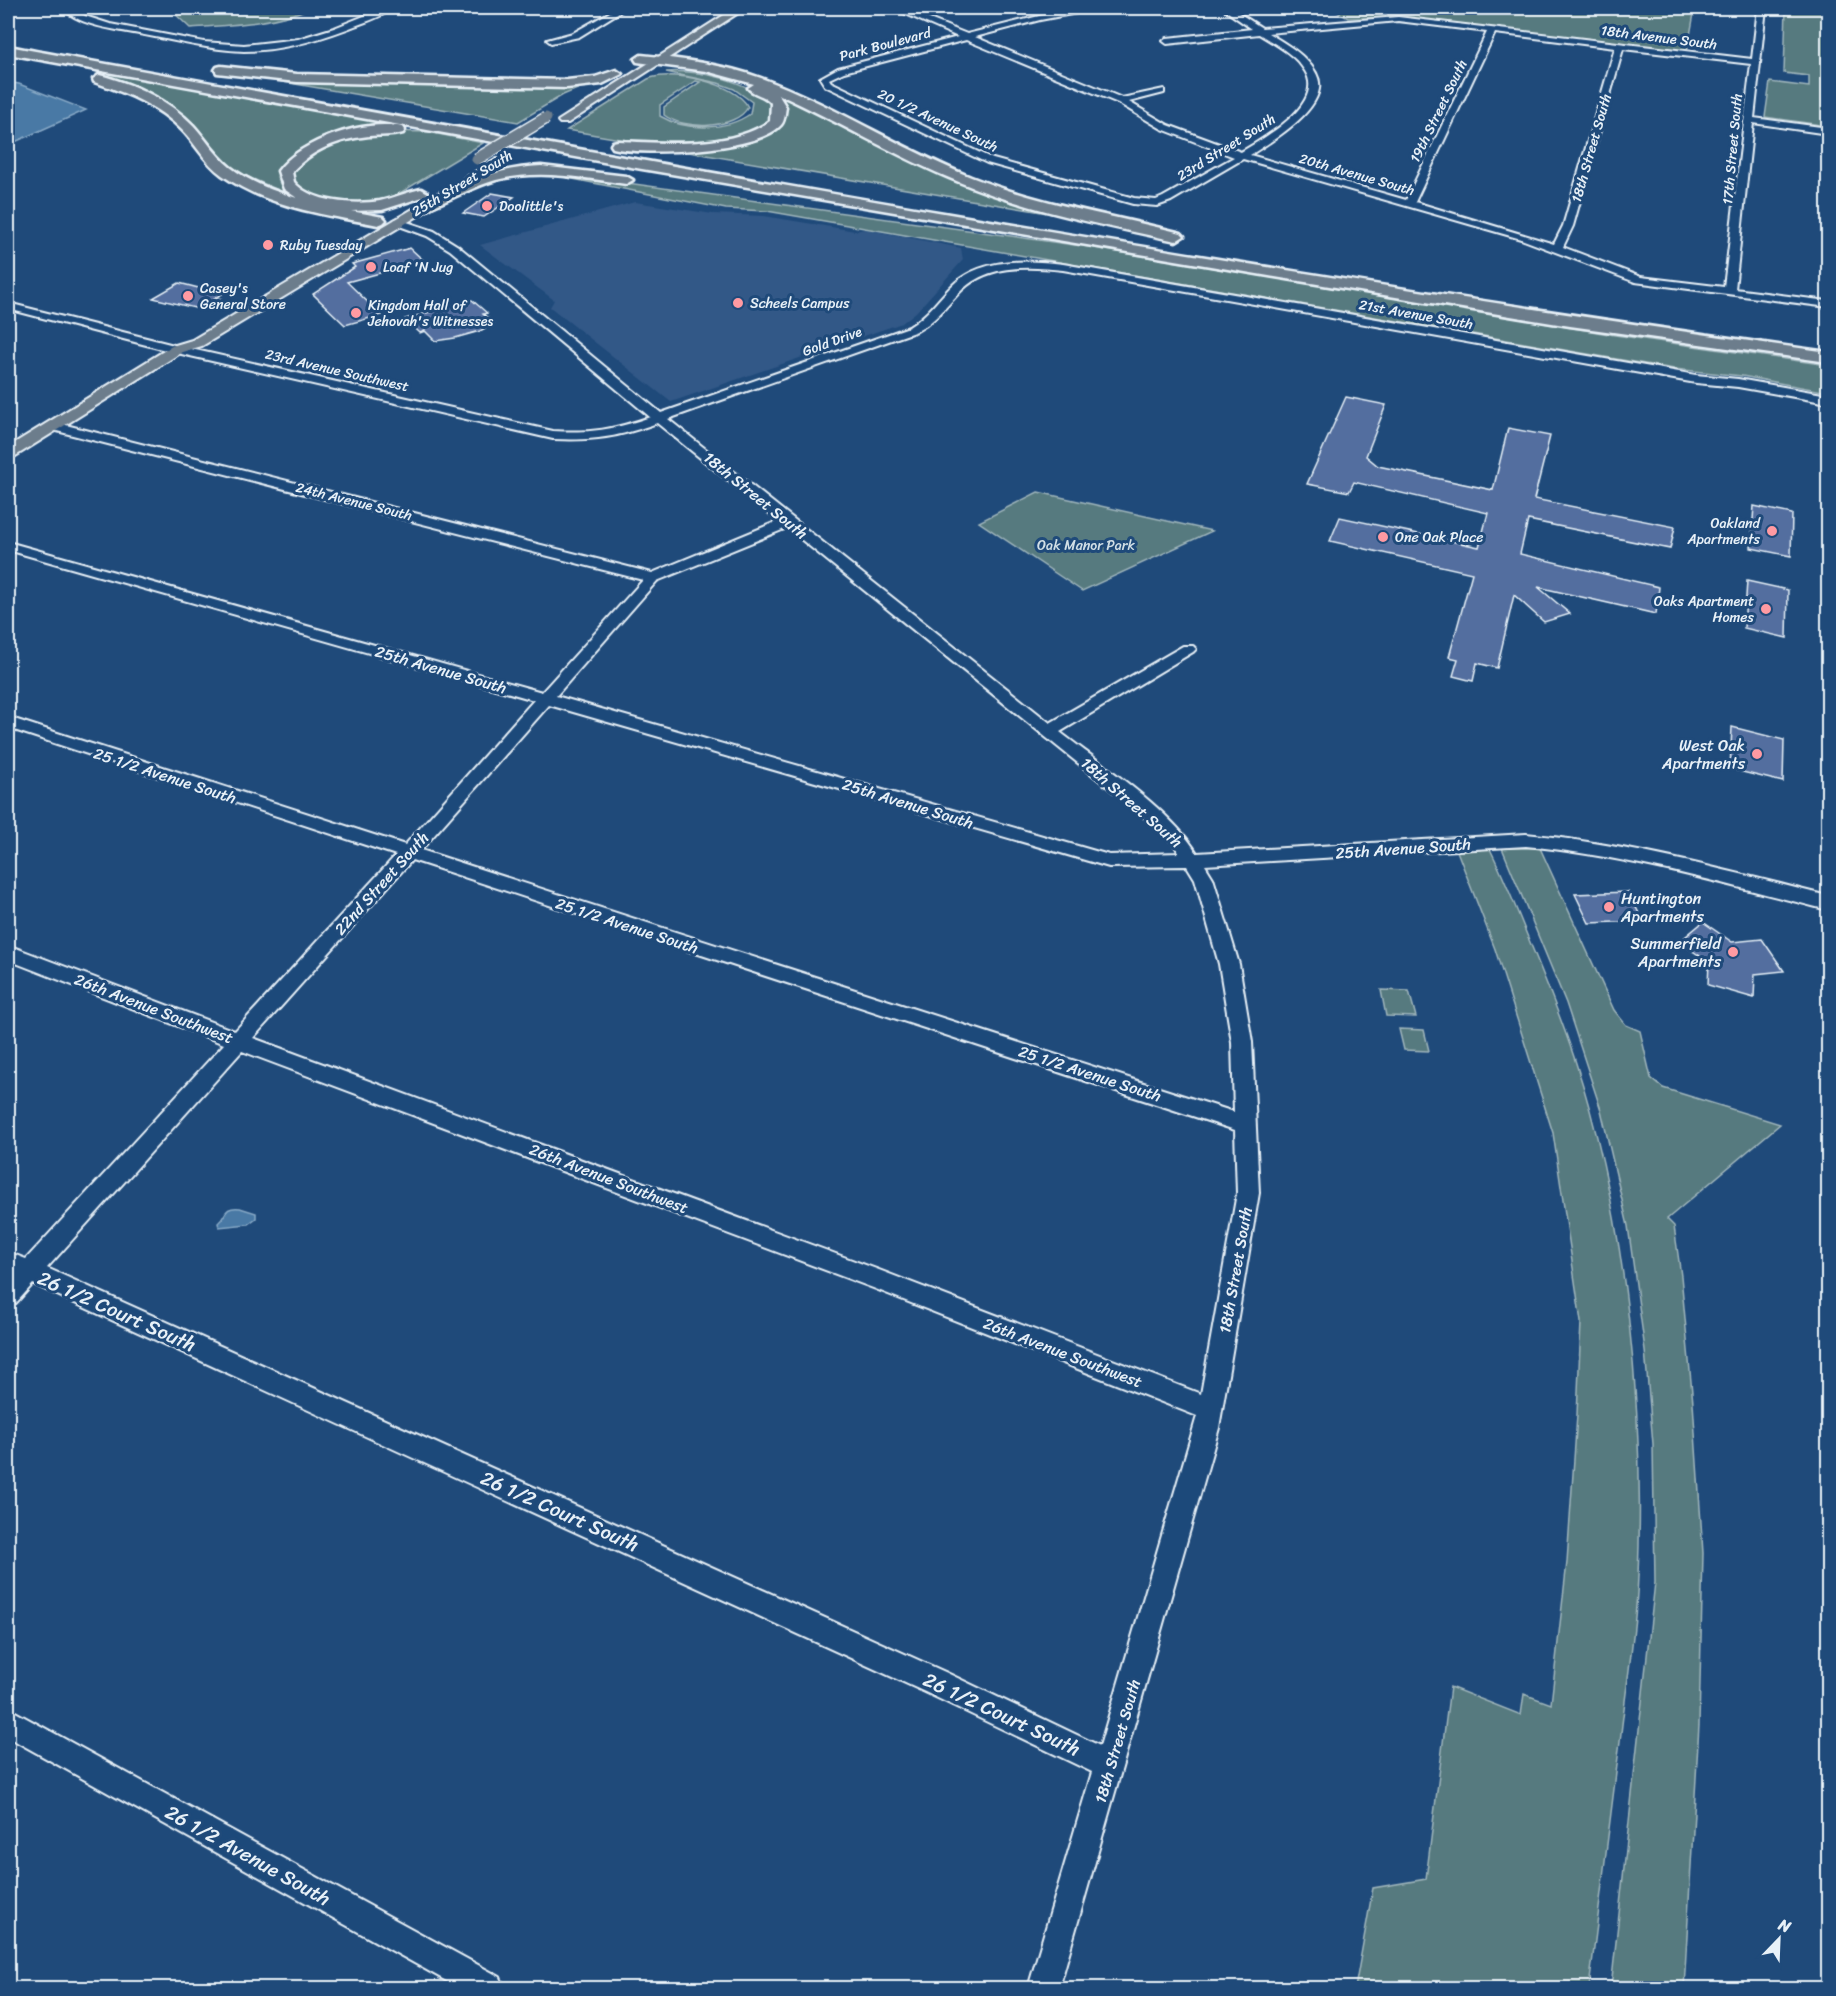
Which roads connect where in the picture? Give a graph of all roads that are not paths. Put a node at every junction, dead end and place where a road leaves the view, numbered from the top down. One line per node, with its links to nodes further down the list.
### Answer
1 (66, 8): 10 (street)
2 (389, 8): 10 (street)
3 (622, 8): 16 (street)
4 (722, 8): 20 (main road, 25th Street South)
5 (741, 8): 22 (main road, 25th Street South)
6 (896, 8): 14 (street, 20th Avenue South)
7 (1093, 8): 14 (street, Park Boulevard)
8 (1226, 8): 12 (street, 23rd Street South)
9 (1762, 8): 23 (street, 17th Street South)
10 (342, 27): 13 (street)
11 (1492, 30): 12 (street, 18th Avenue South); 18 (street, 18th Avenue South); 41 (street, 19th Street South)
12 (1260, 31): 17 (street, 18th Avenue South); 36 (street, 23rd Street South)
13 (360, 35)
14 (967, 37): 29 (street, Park Boulevard); 30 (street, 20th Avenue South)
15 (8, 40): 21 (highway)
16 (552, 40)
17 (1167, 41)
18 (1620, 46): 23 (street, 18th Avenue South); 45 (street, 18th Street South)
19 (8, 52): 34 (highway); 42 (highway)
20 (641, 59): 22 (highway); 26 (main road, 25th Street South)
21 (120, 60): 24 (highway); 35 (highway)
22 (658, 61): 26 (main road, 25th Street South); 44 (highway)
23 (1754, 62): 32 (street, 17th Street South)
24 (162, 64)
25 (204, 68): 26 (highway)
26 (615, 81): 28 (main road, 25th Street South); 31 (main road, 25th Street South); 35 (highway)
27 (1161, 91): 30 (street)
28 (586, 93)
29 (852, 95): 38 (street, 20 1/2 Avenue South)
30 (1121, 101): 36 (street, 20th Avenue South)
31 (556, 116): 40 (main road, 25th Street South, bridge); 40 (main road, 25th Street South)
32 (1749, 120): 33 (street); 50 (street, 17th Street South)
33 (1828, 131)
34 (483, 136): 40 (highway); 49 (highway)
35 (612, 145): 47 (highway)
36 (1241, 156): 38 (street, 23rd Street South); 41 (street, 20th Avenue South)
37 (642, 183): 40 (highway)
38 (1084, 188)
39 (697, 190): 49 (highway)
40 (426, 197): 42 (main road, 25th Street South); 43 (main road, 25th Street South)
41 (1410, 203): 45 (street, 20th Avenue South)
42 (378, 220): 43 (main road, 18th Street South); 54 (main road, 25th Street South)
43 (398, 222): 54 (main road, 25th Street South); 57 (street, 18th Street South)
44 (1193, 239)
45 (1557, 248): 50 (street, 20th Avenue South)
46 (1285, 258): 47 (highway)
47 (1319, 266): 53 (highway)
48 (998, 268): 56 (street, 21st Avenue South); 57 (street, Gold Drive)
49 (1269, 271): 55 (highway)
50 (1729, 292): 51 (street, 20th Avenue South)
51 (1828, 304)
52 (8, 306): 54 (street, 23rd Avenue Southwest)
53 (1828, 344)
54 (177, 350): 57 (street, 23rd Avenue Southwest); 58 (main road, 25th Street South)
55 (1828, 357)
56 (1828, 399)
57 (661, 418): 60 (street, 18th Street South)
58 (54, 426): 59 (main road, 25th Street South); 62 (street, 24th Avenue South)
59 (8, 454)
60 (789, 522): 62 (street, 22nd Street South); 66 (street, 18th Street South)
61 (8, 546): 64 (street, 25th Avenue South)
62 (652, 578): 64 (street, 22nd Street South)
63 (1188, 649): 66 (street)
64 (544, 698): 67 (street, 22nd Street South); 68 (street, 25th Avenue South)
65 (8, 722): 67 (street, 25 1/2 Avenue South)
66 (1049, 730): 68 (street, 18th Street South)
67 (407, 854): 71 (street, 22nd Street South); 72 (street, 25 1/2 Avenue South)
68 (1193, 860): 69 (street, 25th Avenue South); 72 (street, 18th Street South)
69 (1828, 903)
70 (8, 952): 71 (street, 26th Avenue Southwest)
71 (239, 1040): 73 (street, 22nd Street South); 75 (street, 26th Avenue Southwest)
72 (1247, 1125): 75 (street, 18th Street South)
73 (18, 1267): 74 (street, 22nd Street South); 77 (street, 26 1/2 Court South)
74 (8, 1295)
75 (1210, 1409): 77 (street, 18th Street South)
76 (8, 1722): 78 (street, 26 1/2 Avenue South)
77 (1110, 1766): 79 (street, 18th Street South)
78 (489, 1989)
79 (1044, 1989)

